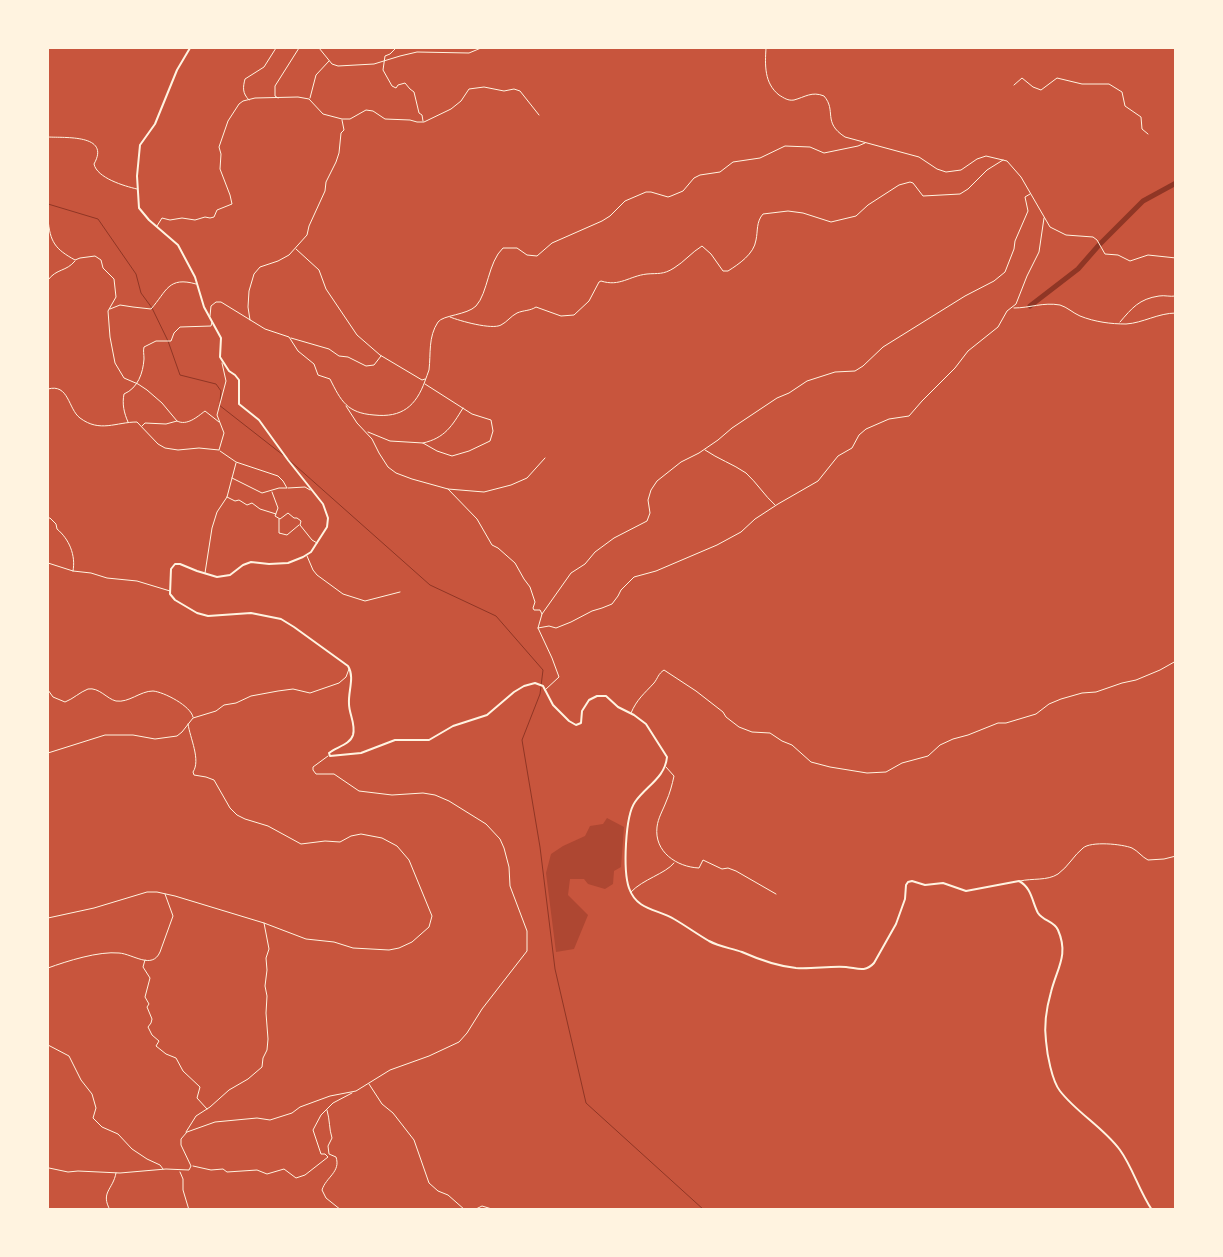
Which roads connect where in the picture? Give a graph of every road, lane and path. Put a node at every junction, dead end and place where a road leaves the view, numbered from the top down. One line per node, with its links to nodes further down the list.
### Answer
1 (190, 48): 21 (main road)
2 (276, 48): 13 (street)
3 (299, 48): 11 (street)
4 (319, 48): 8 (street)
5 (396, 48): 9 (street)
6 (481, 48): 9 (street)
7 (766, 48): 19 (street)
8 (329, 60): 9 (street); 12 (street)
9 (384, 62): 16 (street)
10 (1014, 85): 17 (street)
11 (278, 98): 12 (street); 13 (street)
12 (309, 99): 15 (street)
13 (249, 100): 25 (street)
14 (540, 115): 16 (street)
15 (342, 119): 16 (street); 28 (street)
16 (424, 122)
17 (1148, 134)
18 (48, 137): 21 (street)
19 (865, 143): 20 (street); 38 (street)
20 (1003, 160): 22 (street); 38 (street)
21 (137, 189): 25 (main road)
22 (1030, 194): 23 (street); 57 (street)
23 (1044, 218): 26 (street); 27 (street)
24 (48, 219): 30 (street)
25 (157, 227): 32 (main road)
26 (1050, 227): 27 (street); 29 (street)
27 (1044, 229): 34 (street)
28 (296, 248): 39 (street); 43 (street)
29 (1176, 258)
30 (75, 260): 31 (street); 35 (street)
31 (48, 280)
32 (196, 284): 35 (street); 37 (main road)
33 (1176, 296): 41 (street)
34 (1013, 308): 41 (street); 67 (street)
35 (110, 309): 46 (street)
36 (1176, 313): 41 (street)
37 (210, 316): 39 (street); 40 (main road)
38 (450, 317): 45 (street)
39 (250, 320): 42 (street)
40 (212, 322): 44 (main road); 46 (street)
41 (1119, 323)
42 (289, 337): 43 (street); 49 (street)
43 (381, 356): 45 (street)
44 (222, 363): 53 (street); 64 (main road)
45 (426, 379): 47 (street)
46 (137, 384): 51 (street); 52 (street)
47 (424, 384): 49 (street); 50 (street)
48 (48, 389): 52 (street)
49 (346, 405): 55 (street)
50 (463, 408): 56 (street); 56 (street)
51 (176, 421): 53 (street); 54 (street)
52 (128, 422): 54 (street)
53 (220, 422): 58 (street)
54 (142, 426): 58 (street)
55 (365, 430): 56 (street); 63 (street)
56 (423, 443)
57 (704, 449): 67 (street); 79 (street)
58 (219, 450): 60 (street)
59 (544, 458): 63 (street)
60 (236, 462): 61 (street); 62 (street)
61 (232, 478): 65 (street); 66 (street)
62 (287, 488): 64 (street); 65 (street)
63 (448, 489): 79 (street)
64 (313, 490): 72 (main road)
65 (272, 491): 68 (street)
66 (227, 497): 68 (street); 76 (street)
67 (776, 505): 80 (street)
68 (276, 514): 70 (street)
69 (48, 518): 75 (street)
70 (279, 519): 71 (street); 71 (street)
71 (300, 525): 72 (street)
72 (317, 543): 73 (main road)
73 (306, 555): 76 (main road); 78 (street)
74 (48, 563): 75 (street)
75 (73, 571): 77 (street)
76 (205, 574): 77 (main road)
77 (170, 591): 82 (main road)
78 (400, 592)
79 (542, 614): 80 (street)
80 (538, 628): 84 (street)
81 (1176, 661): 85 (street)
82 (350, 668): 86 (street); 89 (main road)
83 (48, 690): 86 (street)
84 (545, 690): 85 (main road); 89 (main road)
85 (631, 714): 90 (main road)
86 (194, 718): 87 (street)
87 (188, 724): 88 (street); 98 (street)
88 (48, 753)
89 (329, 755): 102 (street)
90 (665, 766): 92 (street); 94 (main road)
91 (1176, 856): 93 (street)
92 (675, 862): 94 (street); 96 (street)
93 (1019, 882): 94 (main road); 120 (main road)
94 (631, 892)
95 (165, 894): 97 (street); 98 (street); 99 (street)
96 (776, 894)
97 (48, 918)
98 (264, 923): 104 (street)
99 (144, 960): 100 (street); 104 (street)
100 (48, 968)
101 (48, 1044): 109 (street)
102 (368, 1084): 103 (street); 115 (street)
103 (352, 1092): 105 (street); 106 (street)
104 (207, 1109): 106 (street)
105 (327, 1110): 107 (street); 114 (street)
106 (186, 1133): 107 (street)
107 (191, 1166): 110 (street)
108 (48, 1169): 111 (street)
109 (164, 1169): 110 (street); 111 (street)
110 (180, 1171): 113 (street)
111 (116, 1173): 112 (street)
112 (110, 1210)
113 (189, 1210)
114 (341, 1210)
115 (465, 1210)
116 (474, 1210): 117 (street)
117 (495, 1210)
118 (540, 1210): 119 (street)
119 (543, 1210)
120 (1152, 1210)

